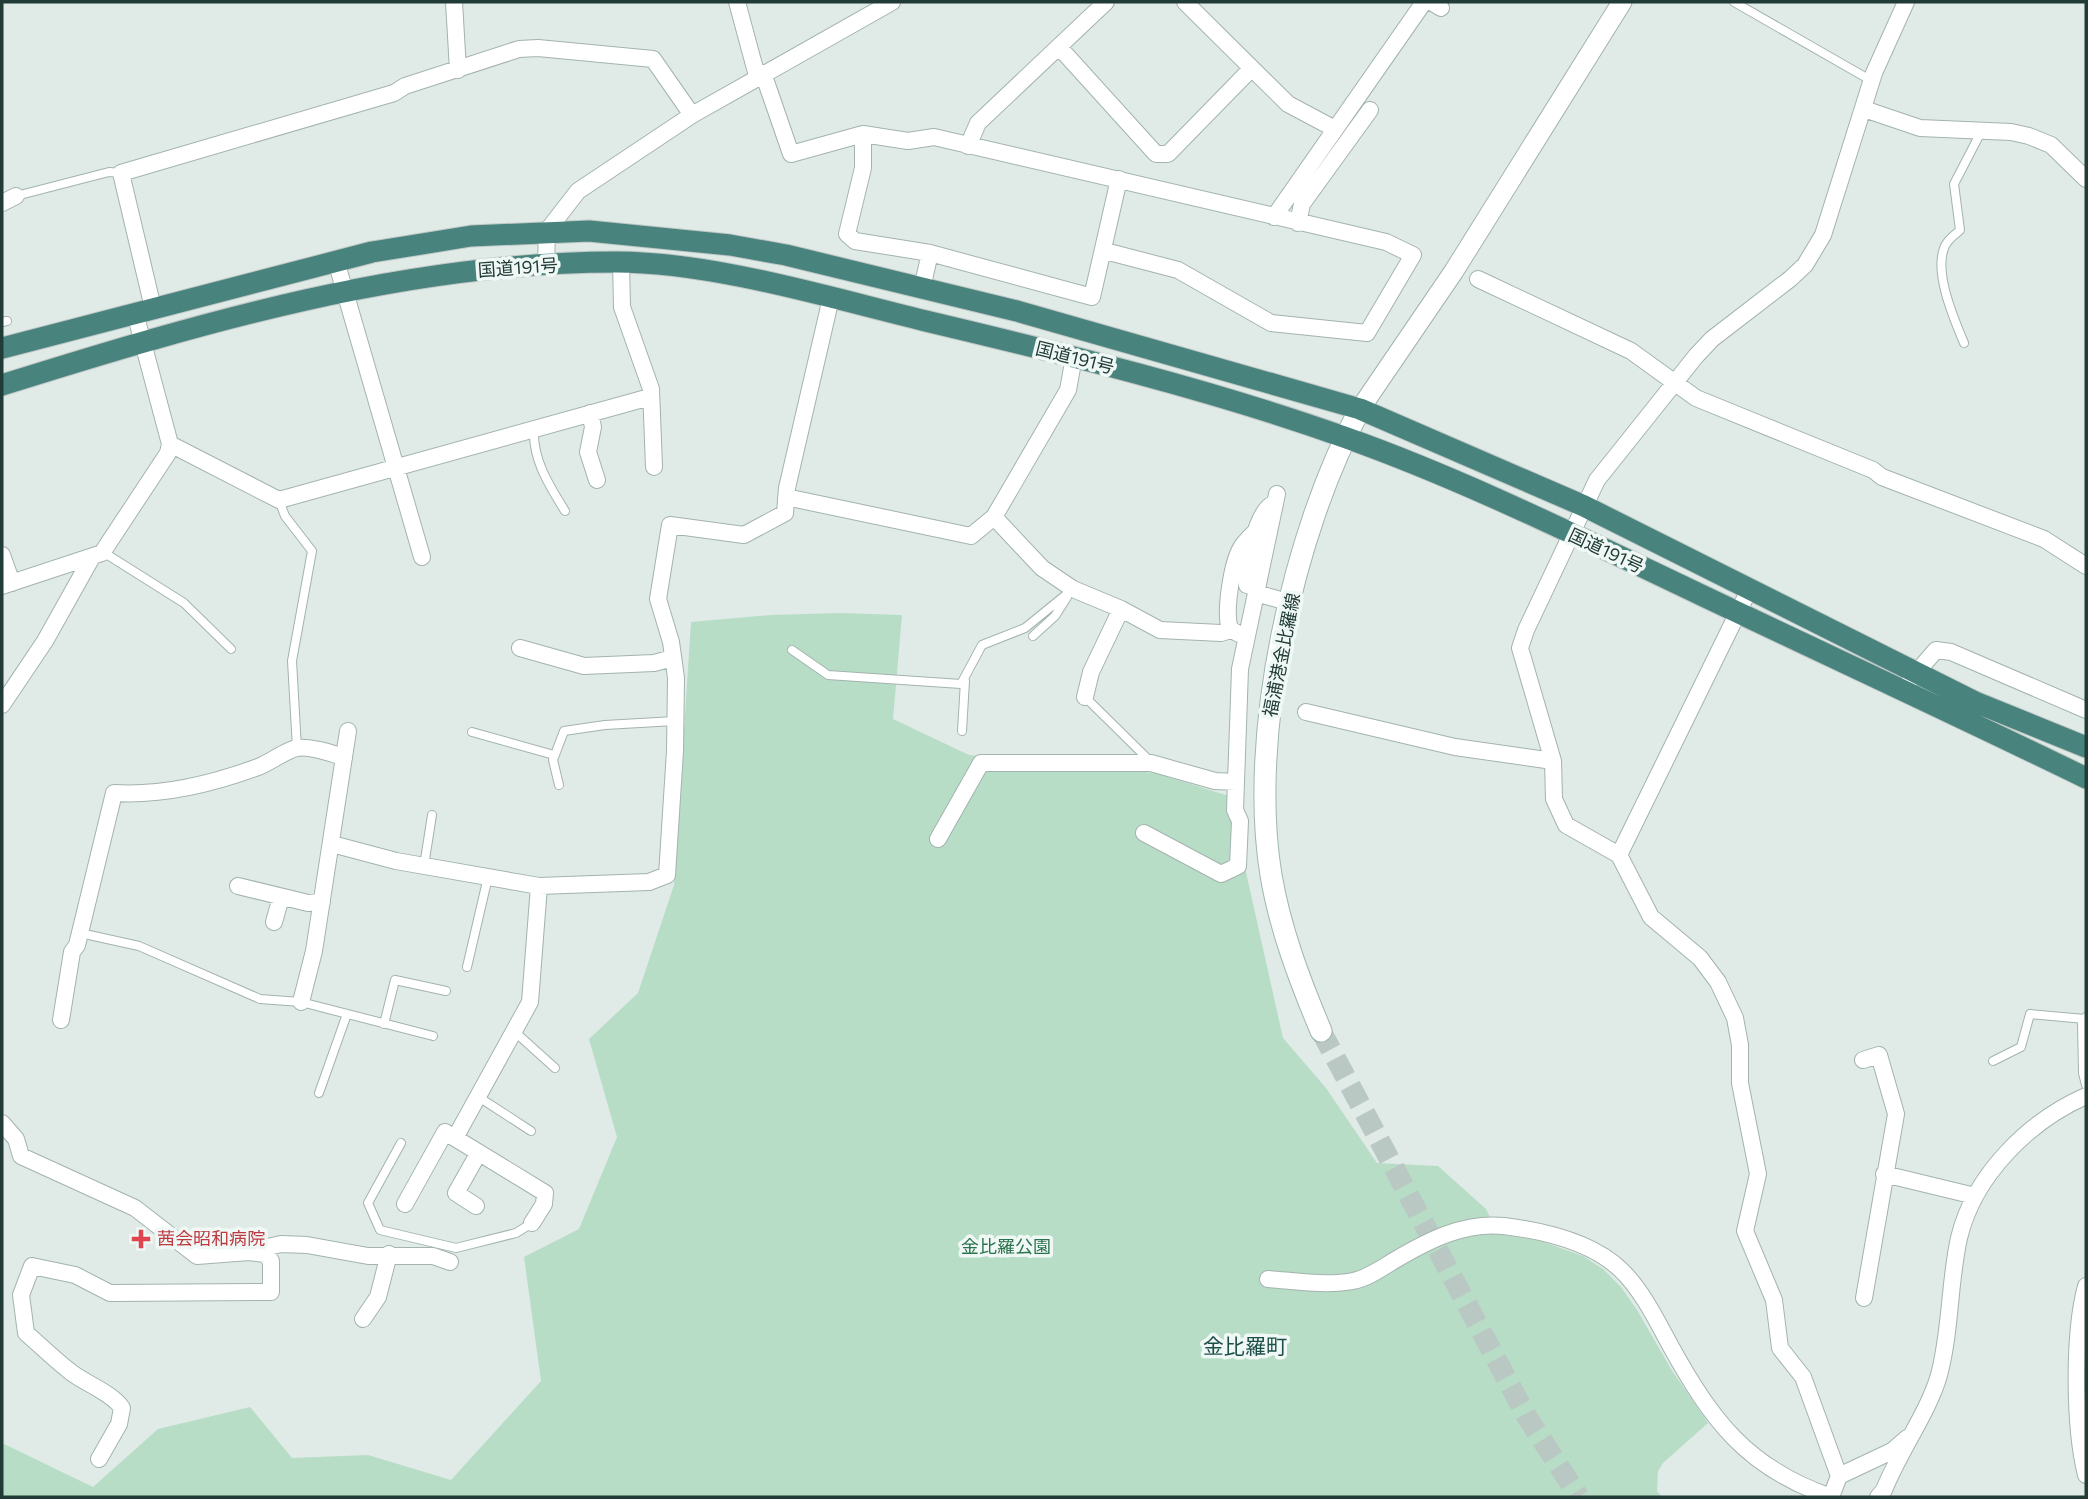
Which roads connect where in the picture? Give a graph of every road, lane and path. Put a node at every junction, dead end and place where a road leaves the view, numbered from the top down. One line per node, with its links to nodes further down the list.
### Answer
1 (454, 2): 12 (street)
2 (892, 2): 13 (street)
3 (1106, 2): 10 (street)
4 (1185, 2): 11 (street)
5 (1424, 2): 18 (street)
6 (1622, 2): 46 (street)
7 (1734, 2): 14 (lane)
8 (1906, 2): 14 (street)
9 (740, 4): 13 (street)
10 (1059, 47): 11 (street); 21 (street)
11 (1251, 69): 18 (street)
12 (458, 70): 17 (street); 22 (street)
13 (760, 74): 17 (street); 20 (street)
14 (1872, 81): 15 (street)
15 (1864, 109): 19 (street); 44 (street)
16 (1370, 110): 27 (street)
17 (692, 115): 28 (street)
18 (1335, 129): 26 (street)
19 (1981, 132): 24 (street); 39 (lane)
20 (863, 134): 21 (street); 30 (street)
21 (968, 146): 23 (street)
22 (121, 173): 25 (lane); 38 (street)
23 (1119, 179): 26 (street); 29 (street)
24 (2086, 179)
25 (9, 200)
26 (1275, 216): 27 (street)
27 (1298, 223): 29 (street)
28 (547, 231): 31 (highway, 国道191号); 33 (street); 35 (highway, 国道191号)
29 (1105, 251): 30 (street)
30 (930, 253): 35 (street)
31 (336, 261): 36 (street); 38 (highway, 国道191号)
32 (621, 262): 33 (highway, 国道191号); 37 (highway, 国道191号); 45 (street)
33 (547, 265): 36 (highway, 国道191号)
34 (1478, 279): 44 (street)
35 (922, 288): 46 (highway, 国道191号)
36 (346, 292): 40 (highway, 国道191号); 52 (street)
37 (831, 298): 42 (highway, 国道191号); 54 (street)
38 (144, 310): 40 (street); 41 (highway, 国道191号)
39 (1964, 343)
40 (142, 344): 43 (highway, 国道191号); 50 (street)
41 (2, 348)
42 (1074, 357): 49 (highway, 国道191号); 58 (street)
43 (2, 385)
44 (1673, 385): 56 (street); 64 (street)
45 (650, 397): 47 (street); 51 (street)
46 (1360, 409): 49 (main road, 福浦港金比羅線); 56 (highway, 国道191号)
47 (590, 413): 48 (street); 53 (street)
48 (534, 428): 52 (street); 57 (lane)
49 (1345, 437): 60 (highway, 国道191号); 69 (main road, 福浦港金比羅線)
50 (170, 444): 55 (street); 61 (street)
51 (654, 467)
52 (395, 469): 55 (street); 63 (street)
53 (597, 480)
54 (786, 497): 58 (street); 78 (street)
55 (279, 500): 91 (lane)
56 (1584, 506): 60 (street); 67 (highway, 国道191号)
57 (565, 511)
58 (995, 517): 66 (street)
59 (1256, 531): 68 (street); 68 (street); 72 (street)
60 (1570, 534): 71 (highway, 国道191号); 94 (street)
61 (97, 554): 65 (street); 76 (lane); 83 (street)
62 (2, 555): 65 (street)
63 (422, 557)
64 (2086, 566)
65 (7, 585)
66 (1073, 589): 70 (street); 73 (lane); 80 (lane)
67 (1749, 590): 71 (street); 79 (highway, 国道191号)
68 (1257, 591): 69 (street); 74 (street)
69 (1291, 603): 119 (main road, 福浦港金比羅線)
70 (1121, 609): 72 (street); 82 (street)
71 (1738, 613): 81 (highway, 国道191号); 103 (street)
72 (1231, 630): 74 (street)
73 (1032, 636)
74 (1247, 638): 97 (street)
75 (520, 648): 78 (street)
76 (231, 649)
77 (792, 650): 80 (lane)
78 (673, 658): 86 (street)
79 (1915, 672): 81 (street); 84 (street); 90 (highway, 国道191号)
80 (965, 681): 88 (lane)
81 (1904, 692): 96 (highway, 国道191号)
82 (1085, 697): 95 (lane)
83 (2, 705)
84 (2086, 710)
85 (1306, 712): 94 (street)
86 (676, 721): 92 (lane); 107 (street)
87 (348, 731): 93 (street)
88 (962, 731)
89 (472, 732): 92 (lane)
90 (2086, 747)
91 (297, 748): 93 (street); 111 (street)
92 (555, 755): 98 (lane)
93 (344, 758): 102 (street)
94 (1553, 761): 103 (street)
95 (1151, 763): 97 (street); 101 (street)
96 (2086, 778)
97 (1236, 782): 100 (street)
98 (559, 785)
99 (432, 815): 104 (lane)
100 (1144, 833)
101 (938, 839)
102 (332, 844): 104 (street); 109 (street)
103 (1619, 855): 150 (street)
104 (424, 866): 105 (street)
105 (488, 877): 107 (street); 112 (lane)
106 (238, 886): 108 (street)
107 (539, 886): 120 (street)
108 (281, 897): 109 (street); 110 (street)
109 (322, 902): 114 (street)
110 (274, 922)
111 (80, 933): 114 (lane); 117 (street)
112 (467, 967)
113 (446, 991): 118 (lane)
114 (301, 1002): 115 (lane)
115 (347, 1014): 118 (lane); 126 (lane)
116 (2085, 1018): 123 (lane); 125 (lane)
117 (61, 1020)
118 (384, 1024): 121 (lane)
119 (1321, 1031)
120 (514, 1032): 124 (lane); 127 (street)
121 (433, 1036)
122 (1863, 1059): 134 (street)
123 (1993, 1061)
124 (555, 1068)
125 (2086, 1085)
126 (319, 1093)
127 (477, 1096): 130 (lane); 131 (street)
128 (2086, 1096): 135 (street)
129 (2, 1123): 139 (street)
130 (531, 1131)
131 (455, 1138): 133 (street); 136 (street)
132 (401, 1143): 141 (lane)
133 (478, 1154): 137 (street); 138 (street)
134 (1885, 1174): 135 (street); 144 (street)
135 (1975, 1196): 147 (street)
136 (405, 1204)
137 (476, 1206)
138 (532, 1223): 141 (lane)
139 (249, 1252): 140 (street); 148 (street)
140 (389, 1254): 141 (street); 145 (street)
141 (451, 1255)
142 (1268, 1279): 151 (street)
143 (2086, 1286): 146 (street)
144 (1864, 1298)
145 (363, 1319)
146 (2082, 1415): 149 (street)
147 (1909, 1437): 150 (street); 152 (street)
148 (99, 1459)
149 (2086, 1475)
150 (1839, 1476): 151 (street)
151 (1831, 1497)
152 (1878, 1497)

